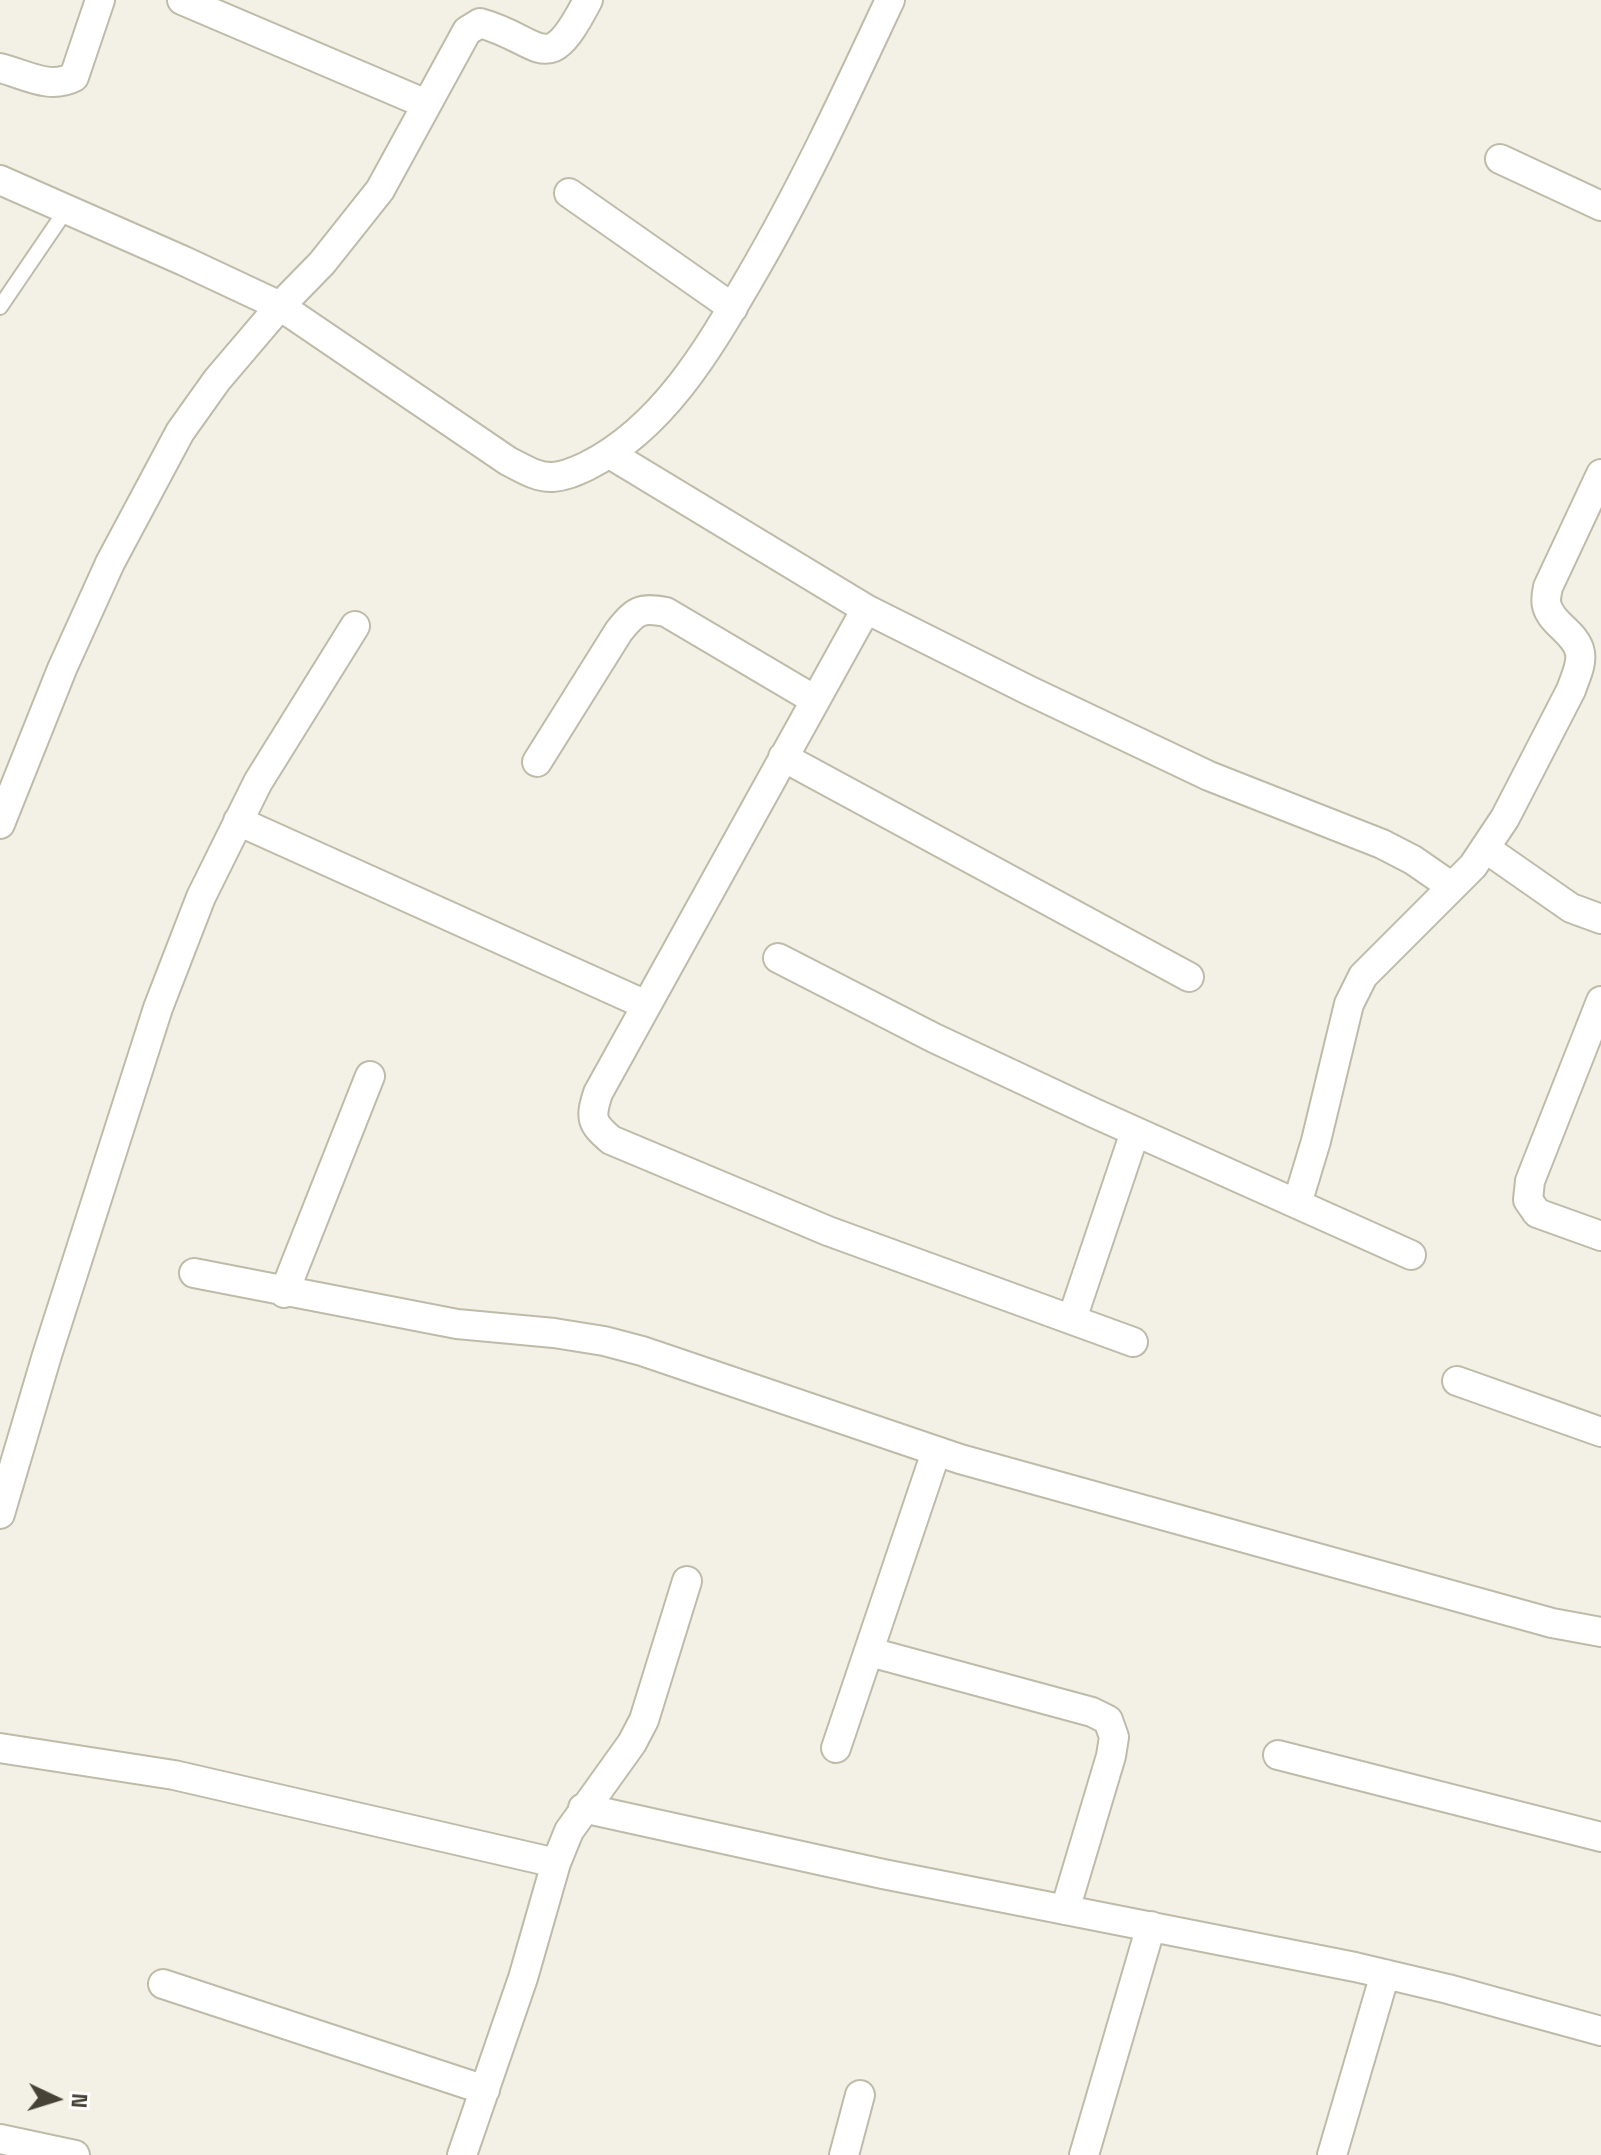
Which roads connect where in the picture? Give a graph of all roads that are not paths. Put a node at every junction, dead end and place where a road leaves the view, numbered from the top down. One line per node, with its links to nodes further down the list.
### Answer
1 (100, 0): 5 (street)
2 (182, 0): 6 (street)
3 (588, 0): 6 (street)
4 (890, 0): 14 (street)
5 (0, 68)
6 (426, 104): 12 (street)
7 (1500, 159): 10 (street)
8 (0, 180): 11 (street)
9 (569, 193): 14 (street)
10 (1601, 206)
11 (66, 210): 12 (street); 13 (lane)
12 (280, 306): 15 (street); 23 (street)
13 (0, 307)
14 (733, 308): 15 (street)
15 (610, 454): 17 (street)
16 (1601, 474): 24 (street)
17 (866, 609): 19 (street); 25 (street)
18 (355, 626): 22 (street)
19 (815, 700): 20 (street); 21 (street)
20 (783, 757): 28 (street); 30 (street)
21 (537, 762)
22 (238, 821): 30 (street); 43 (street)
23 (0, 824)
24 (1485, 848): 25 (street); 26 (street)
25 (1452, 887): 33 (street)
26 (1601, 919)
27 (778, 958): 32 (street)
28 (1189, 977)
29 (1601, 1001): 34 (street)
30 (646, 1005): 38 (street)
31 (370, 1076): 37 (street)
32 (1135, 1132): 33 (street); 38 (street)
33 (1297, 1204): 35 (street)
34 (1601, 1236)
35 (1411, 1255)
36 (194, 1273): 37 (street)
37 (284, 1293): 42 (street)
38 (1072, 1319): 39 (street)
39 (1133, 1342)
40 (1457, 1381): 41 (street)
41 (1601, 1432)
42 (936, 1452): 45 (street); 46 (street)
43 (1, 1510)
44 (687, 1581): 50 (street)
45 (1601, 1632)
46 (870, 1652): 48 (street); 53 (street)
47 (0, 1748): 52 (street)
48 (836, 1748)
49 (1278, 1755): 51 (street)
50 (583, 1808): 52 (street); 53 (street)
51 (1601, 1837)
52 (556, 1863): 58 (street)
53 (1065, 1910): 54 (street)
54 (1151, 1926): 55 (street); 64 (street)
55 (1385, 1974): 57 (street); 65 (street)
56 (163, 1984): 58 (street)
57 (1601, 2031)
58 (485, 2090): 62 (street)
59 (860, 2095): 63 (street)
60 (0, 2139): 61 (street)
61 (75, 2155)
62 (462, 2155)
63 (844, 2155)
64 (1084, 2155)
65 (1332, 2155)

